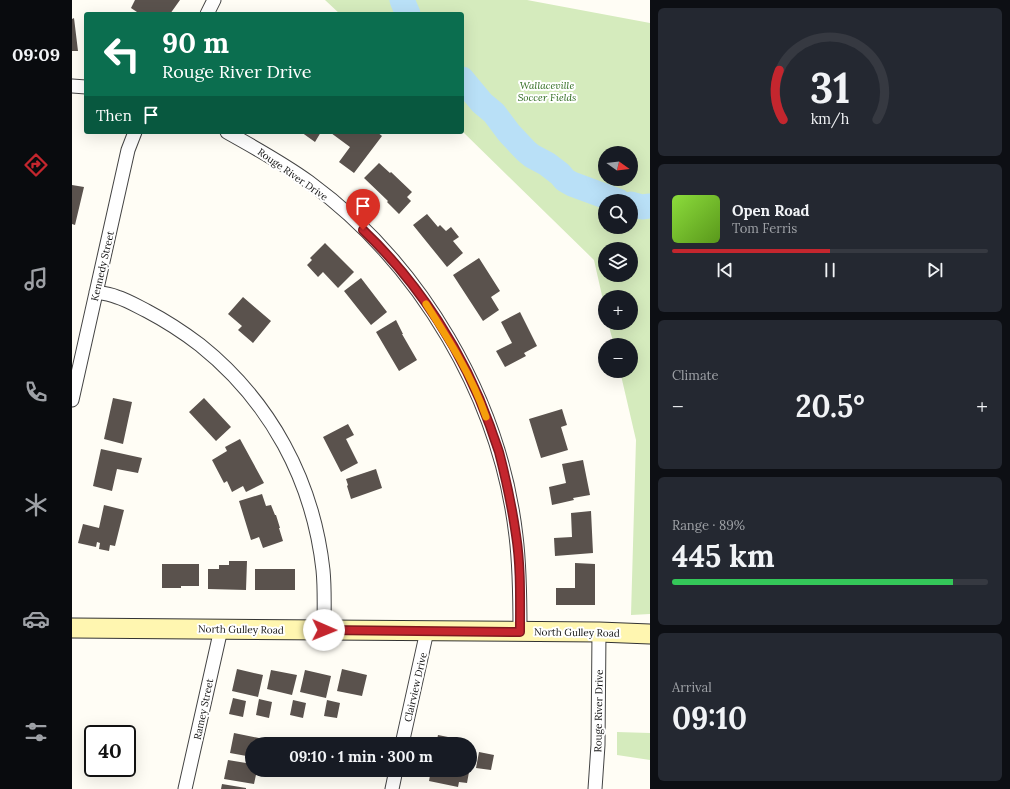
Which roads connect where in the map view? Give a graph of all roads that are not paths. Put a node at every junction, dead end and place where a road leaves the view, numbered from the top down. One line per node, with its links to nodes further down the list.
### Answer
1 (214, 0): 2 (street)
2 (208, 12)
3 (72, 86): 4 (street)
4 (84, 87)
5 (134, 134): 7 (street, Kennedy Street)
6 (231, 134): 13 (street, Rouge River Drive)
7 (96, 292): 8 (street, Kennedy Street); 11 (street)
8 (72, 400)
9 (72, 628): 10 (street, North Gulley Road)
10 (221, 629): 11 (street, North Gulley Road); 18 (street, Ramey Street)
11 (324, 630): 12 (street, North Gulley Road)
12 (427, 631): 13 (street, North Gulley Road); 16 (street, Clairview Drive)
13 (520, 632): 14 (street, North Gulley Road)
14 (599, 632): 15 (street, North Gulley Road); 20 (street, Rouge River Drive)
15 (650, 634)
16 (404, 737)
17 (395, 777): 19 (street)
18 (185, 789)
19 (392, 789)
20 (595, 789)

